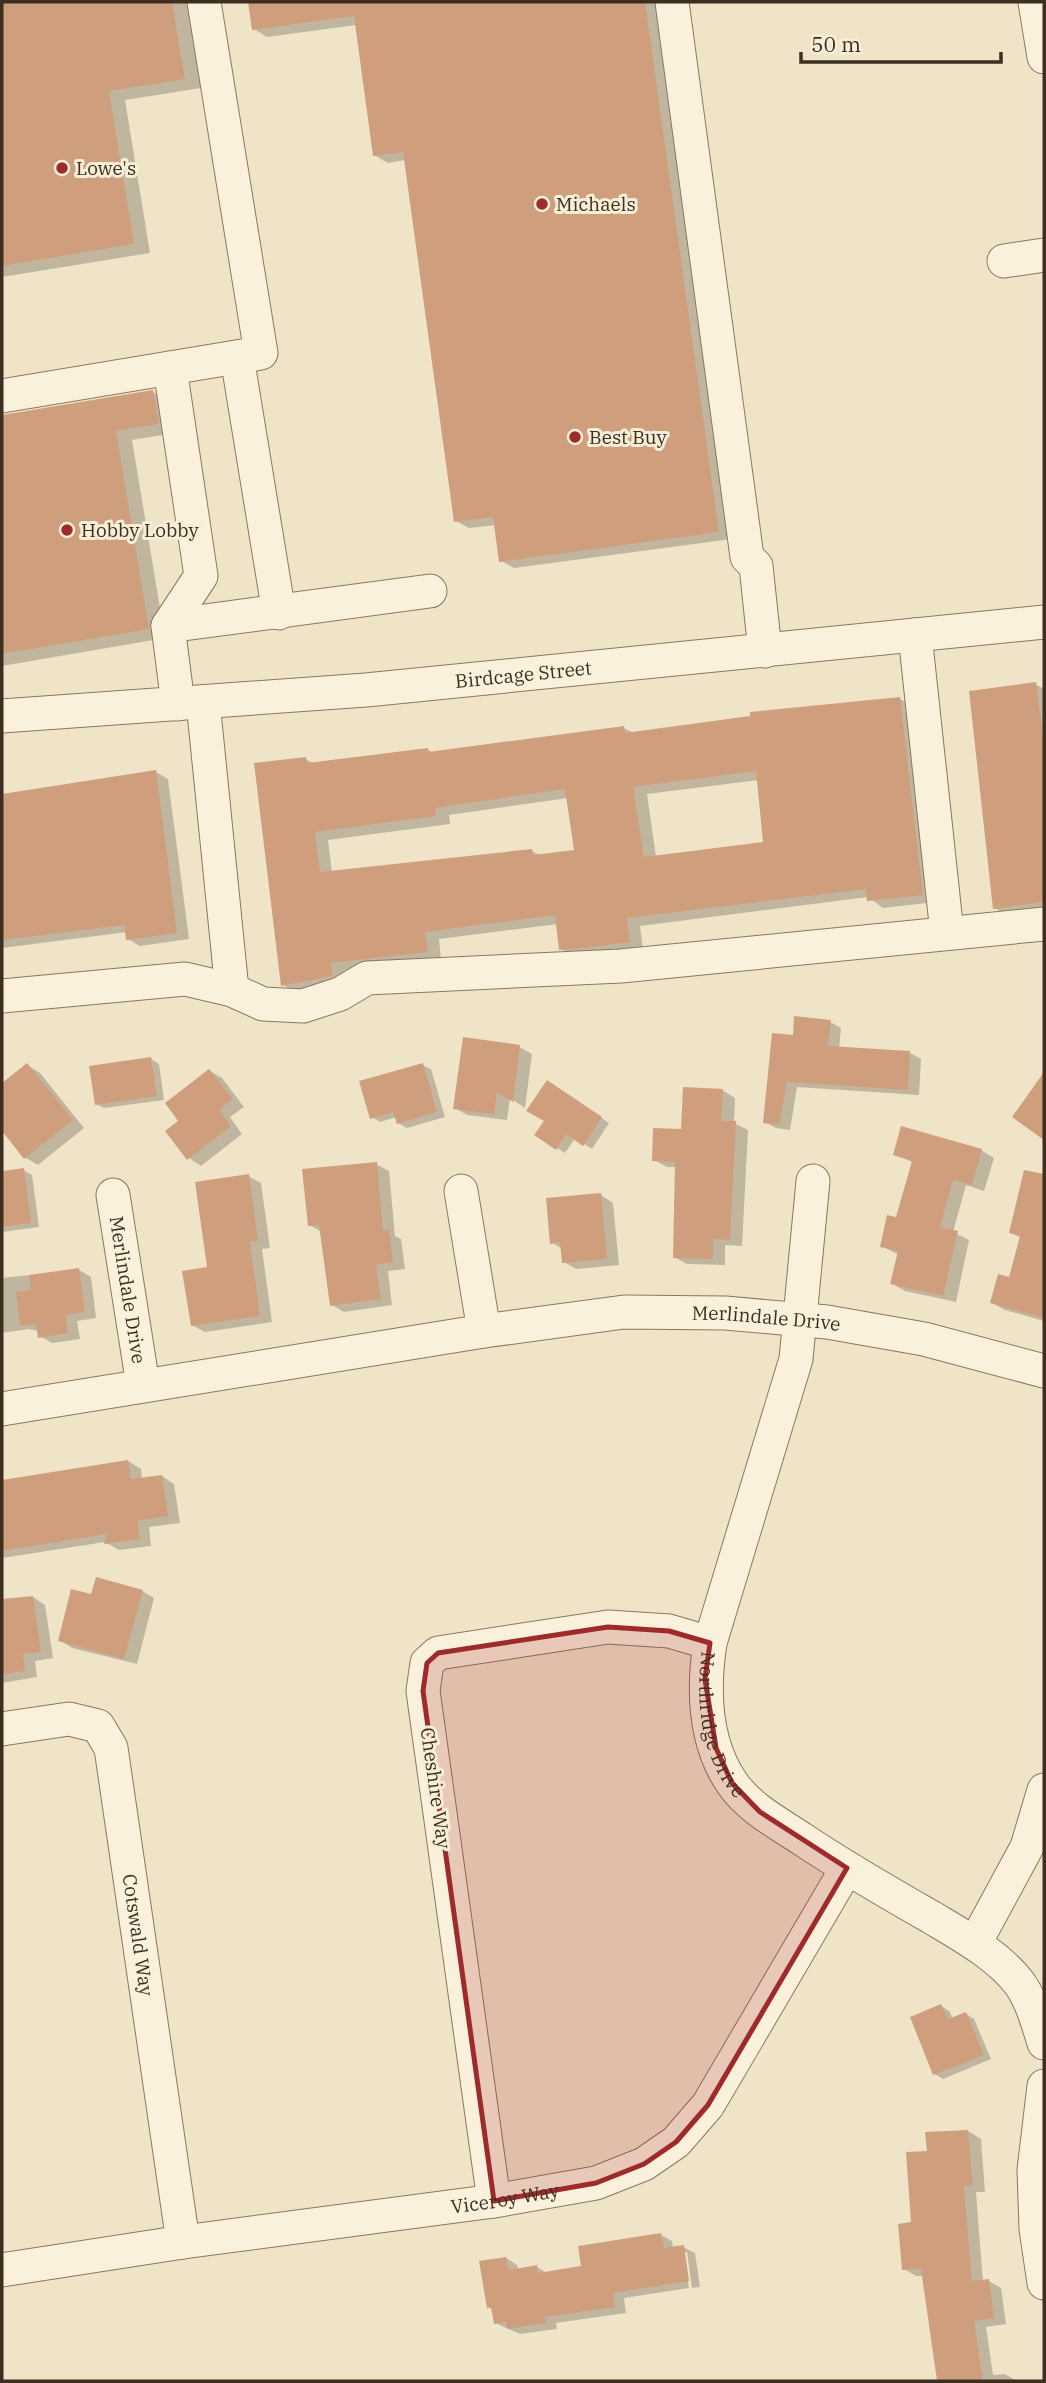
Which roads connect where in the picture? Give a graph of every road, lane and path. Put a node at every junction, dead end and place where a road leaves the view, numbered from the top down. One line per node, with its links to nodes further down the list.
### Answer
1 (204, 2): 7 (street)
2 (672, 2): 15 (street)
3 (1035, 2): 4 (street)
4 (1044, 57)
5 (1044, 255): 6 (street)
6 (1004, 261)
7 (237, 357): 8 (street); 11 (street)
8 (170, 368): 9 (street); 13 (street)
9 (2, 396)
10 (430, 592): 11 (street)
11 (279, 613): 13 (street)
12 (1044, 622): 14 (street, Birdcage Street)
13 (168, 626): 16 (street)
14 (915, 635): 15 (street, Birdcage Street); 19 (street)
15 (765, 651): 16 (street, Birdcage Street)
16 (191, 703): 17 (street, Birdcage Street); 20 (street)
17 (2, 716)
18 (1044, 925): 19 (street)
19 (947, 933): 20 (street)
20 (232, 990): 21 (street)
21 (2, 996)
22 (813, 1181): 25 (street, Northridge Drive)
23 (461, 1191): 26 (street)
24 (113, 1195): 28 (street, Merlindale Drive)
25 (799, 1320): 26 (street, Merlindale Drive); 27 (street, Merlindale Drive); 30 (street, Northridge Drive)
26 (484, 1331): 28 (street, Merlindale Drive)
27 (1044, 1371)
28 (143, 1385): 29 (street, Merlindale Drive)
29 (2, 1409)
30 (710, 1643): 33 (street, Northridge Drive); 37 (street, Cheshire Way)
31 (2, 1729): 38 (street, Cotswald Way)
32 (1044, 1790): 34 (street)
33 (847, 1868): 34 (street, Northridge Drive); 37 (street, Viceroy Way)
34 (975, 1943): 35 (street, Northridge Drive)
35 (1044, 2043)
36 (1044, 2095): 40 (street)
37 (494, 2201): 38 (street, Viceroy Way)
38 (183, 2242): 39 (street, Viceroy Way)
39 (2, 2270)
40 (1044, 2283)

